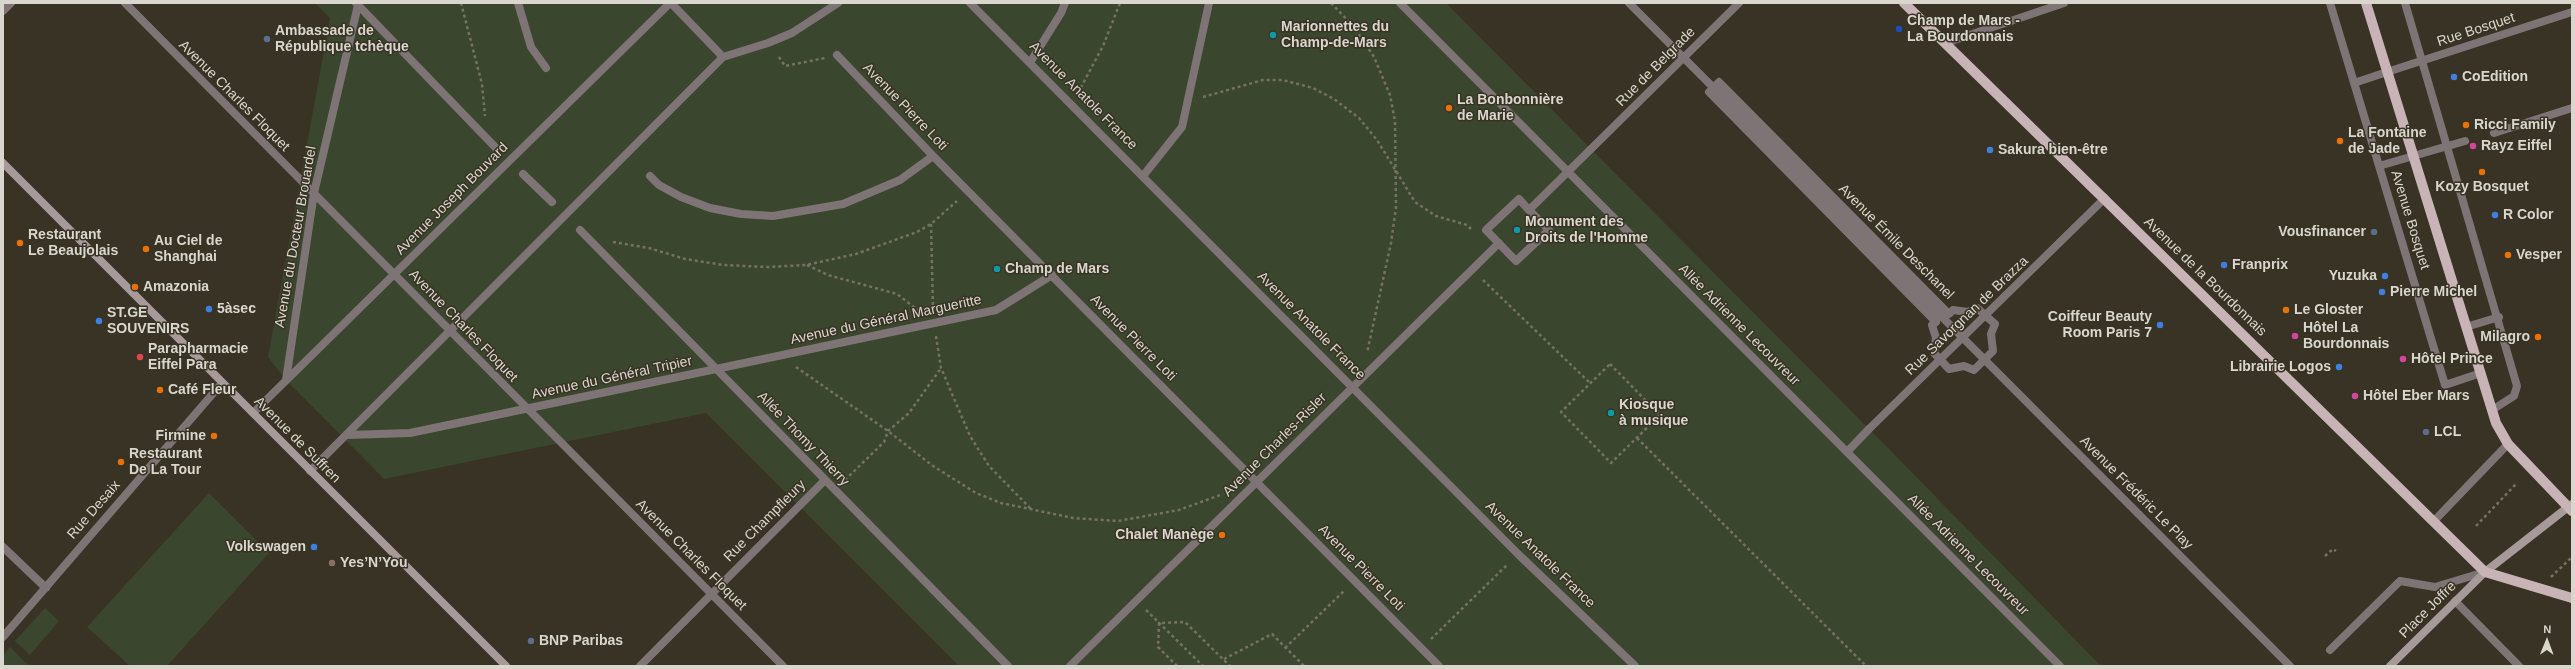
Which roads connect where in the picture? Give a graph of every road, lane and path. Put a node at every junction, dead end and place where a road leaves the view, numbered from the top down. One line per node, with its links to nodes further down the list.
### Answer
1 (11, 3): 21 (street)
2 (125, 3): 52 (street, Avenue Charles Floquet)
3 (461, 3): 38 (path)
4 (518, 3): 30 (street)
5 (670, 3): 25 (street); 63 (street, Avenue Joseph Bouvard)
6 (838, 3): 25 (street)
7 (970, 3): 29 (street, Avenue Anatole France)
8 (1065, 3): 29 (street)
9 (1120, 3): 35 (path)
10 (1209, 3): 34 (street)
11 (1331, 3): 48 (path)
12 (1400, 3): 46 (street, Allée Adrienne Lecouvreur)
13 (1629, 3): 27 (street, Avenue Émile Deschanel)
14 (1739, 3): 27 (street, Rue de Belgrade)
15 (1904, 3): 23 (main road, Avenue de la Bourdonnais)
16 (2064, 3): 23 (street)
17 (2330, 3): 32 (street, Avenue Bosquet)
18 (2366, 3): 31 (main road, Avenue Bosquet)
19 (2405, 3): 28 (street)
20 (357, 4): 38 (street); 52 (street, Avenue du Docteur Brouardel)
21 (3, 11)
22 (2572, 12): 28 (street, Rue Bosquet)
23 (1946, 43): 53 (main road, Avenue de la Bourdonnais)
24 (837, 55): 26 (path); 42 (street, Avenue Pierre Loti)
25 (723, 57): 69 (street)
26 (779, 58)
27 (1684, 59): 33 (street, Avenue Émile Deschanel); 46 (street, Rue de Belgrade)
28 (2422, 60): 31 (street, Rue Bosquet); 40 (street)
29 (1031, 61): 35 (street, Avenue Anatole France)
30 (546, 68)
31 (2387, 72): 32 (street, Rue Bosquet); 43 (main road, Avenue Bosquet)
32 (2354, 83): 45 (street, Avenue Bosquet)
33 (1713, 88): 65 (street, Avenue Émile Deschanel); 70 (street, Avenue Émile Deschanel); 73 (street, Avenue Émile Deschanel)
34 (1188, 101): 48 (path); 50 (street)
35 (1072, 104): 50 (street, Avenue Anatole France)
36 (2572, 108): 37 (street)
37 (2494, 133)
38 (488, 139): 41 (street)
39 (2465, 141): 40 (street)
40 (2448, 146): 43 (street); 66 (street)
41 (496, 148)
42 (933, 156): 49 (street); 51 (street, Avenue Pierre Loti)
43 (2413, 156): 45 (street); 68 (main road, Avenue Bosquet)
44 (3, 163): 79 (main road, Avenue de Suffren)
45 (2379, 166): 76 (street, Avenue Bosquet)
46 (1568, 172): 55 (street); 89 (street, Allée Adrienne Lecouvreur)
47 (523, 174): 54 (street)
48 (1397, 175): 58 (path); 77 (path)
49 (650, 176)
50 (1143, 176): 81 (street, Avenue Anatole France)
51 (968, 191): 56 (path); 64 (street, Avenue Pierre Loti)
52 (314, 194): 63 (street, Avenue Charles Floquet); 78 (street, Avenue du Docteur Brouardel)
53 (2104, 198): 65 (street, Rue Savorgnan de Brazza); 98 (main road, Avenue de la Bourdonnais)
54 (552, 202)
55 (1529, 210): 60 (street); 60 (street)
56 (931, 224): 61 (path); 67 (path)
57 (580, 230): 59 (street, Allée Thomy Thierry)
58 (1472, 230)
59 (589, 238): 61 (path); 75 (street, Allée Thomy Thierry)
60 (1499, 243): 62 (street, Avenue Charles-Risler)
61 (806, 265): 67 (path)
62 (1472, 270): 77 (street, Avenue Charles-Risler); 80 (path)
63 (394, 274): 69 (street, Avenue Charles Floquet); 78 (street, Avenue Joseph Bouvard)
64 (1052, 276): 67 (street, Avenue du Général Margueritte); 92 (street, Avenue Pierre Loti)
65 (1986, 315): 70 (street, Rue Savorgnan de Brazza); 72 (street)
66 (2499, 317): 68 (street); 83 (street)
67 (933, 323): 71 (street, Avenue du Général Margueritte); 74 (path)
68 (2466, 327): 76 (main road, Avenue Bosquet)
69 (451, 330): 82 (street, Avenue Charles Floquet); 86 (street)
70 (1963, 338): 72 (street, Avenue Frédéric Le Play); 73 (street, Rue Savorgnan de Brazza)
71 (778, 356): 75 (street, Avenue du Général Margueritte); 85 (path)
72 (1984, 359): 73 (street); 132 (street, Avenue Frédéric Le Play)
73 (1941, 360): 89 (street, Rue Savorgnan de Brazza)
74 (941, 368): 85 (path); 97 (path)
75 (716, 369): 82 (street, Avenue du Général Tripier); 91 (street, Allée Thomy Thierry)
76 (2481, 373): 83 (main road, Avenue Bosquet)
77 (1362, 379): 81 (street, Avenue Charles-Risler)
78 (286, 380): 84 (street, Avenue Joseph Bouvard)
79 (222, 383): 84 (main road, Avenue de Suffren); 108 (street, Rue Desaix)
80 (1591, 384): 87 (path); 87 (path)
81 (1353, 387): 92 (street, Avenue Charles-Risler); 102 (street, Avenue Anatole France)
82 (526, 409): 86 (street, Avenue du Général Tripier); 109 (street, Avenue Charles Floquet)
83 (2492, 410): 88 (main road, Avenue Bosquet)
84 (253, 413): 90 (main road, Avenue de Suffren)
85 (888, 431): 94 (path); 97 (path)
86 (347, 434): 90 (street)
87 (1637, 438): 130 (path)
88 (2508, 444): 96 (main road, Avenue Bosquet); 98 (street)
89 (1847, 452): 131 (street, Allée Adrienne Lecouvreur)
90 (310, 471): 119 (main road, Avenue de Suffren)
91 (825, 480): 94 (street, Allée Thomy Thierry); 109 (street, Rue Champfleury)
92 (1258, 481): 107 (street, Avenue Pierre Loti); 111 (street, Avenue Charles-Risler)
93 (2516, 484): 99 (path)
94 (834, 490): 122 (street, Allée Thomy Thierry)
95 (1229, 492): 97 (path)
96 (2571, 507): 105 (main road, Place Joffre)
97 (1032, 510)
98 (2434, 521): 105 (main road, Avenue de la Bourdonnais)
99 (2476, 526)
100 (3, 547): 108 (street)
101 (2336, 551): 103 (path)
102 (1518, 554): 116 (path); 129 (street, Avenue Anatole France)
103 (2325, 556)
104 (2572, 557): 106 (path)
105 (2485, 572): 110 (main road); 112 (main road, Place Joffre); 117 (street)
106 (2549, 578)
107 (1354, 580): 115 (path); 116 (street, Avenue Pierre Loti)
108 (46, 588): 114 (street, Rue Desaix)
109 (711, 594): 120 (street, Rue Champfleury); 121 (street, Avenue Charles Floquet)
110 (2572, 598)
111 (1136, 601): 113 (path); 123 (street, Avenue Charles-Risler)
112 (2455, 601): 133 (main road, Place Joffre); 134 (street)
113 (1159, 623): 118 (path); 124 (path); 125 (path)
114 (3, 637)
115 (1285, 648): 118 (path); 127 (path)
116 (1422, 648): 128 (street, Avenue Pierre Loti)
117 (2330, 650)
118 (1223, 659): 126 (path)
119 (503, 665)
120 (640, 666)
121 (783, 666)
122 (1008, 666)
123 (1070, 666)
124 (1178, 666)
125 (1203, 666)
126 (1230, 666)
127 (1304, 666)
128 (1439, 666)
129 (1635, 666)
130 (1866, 666)
131 (2060, 666)
132 (2290, 666)
133 (2390, 666)
134 (2519, 666)

